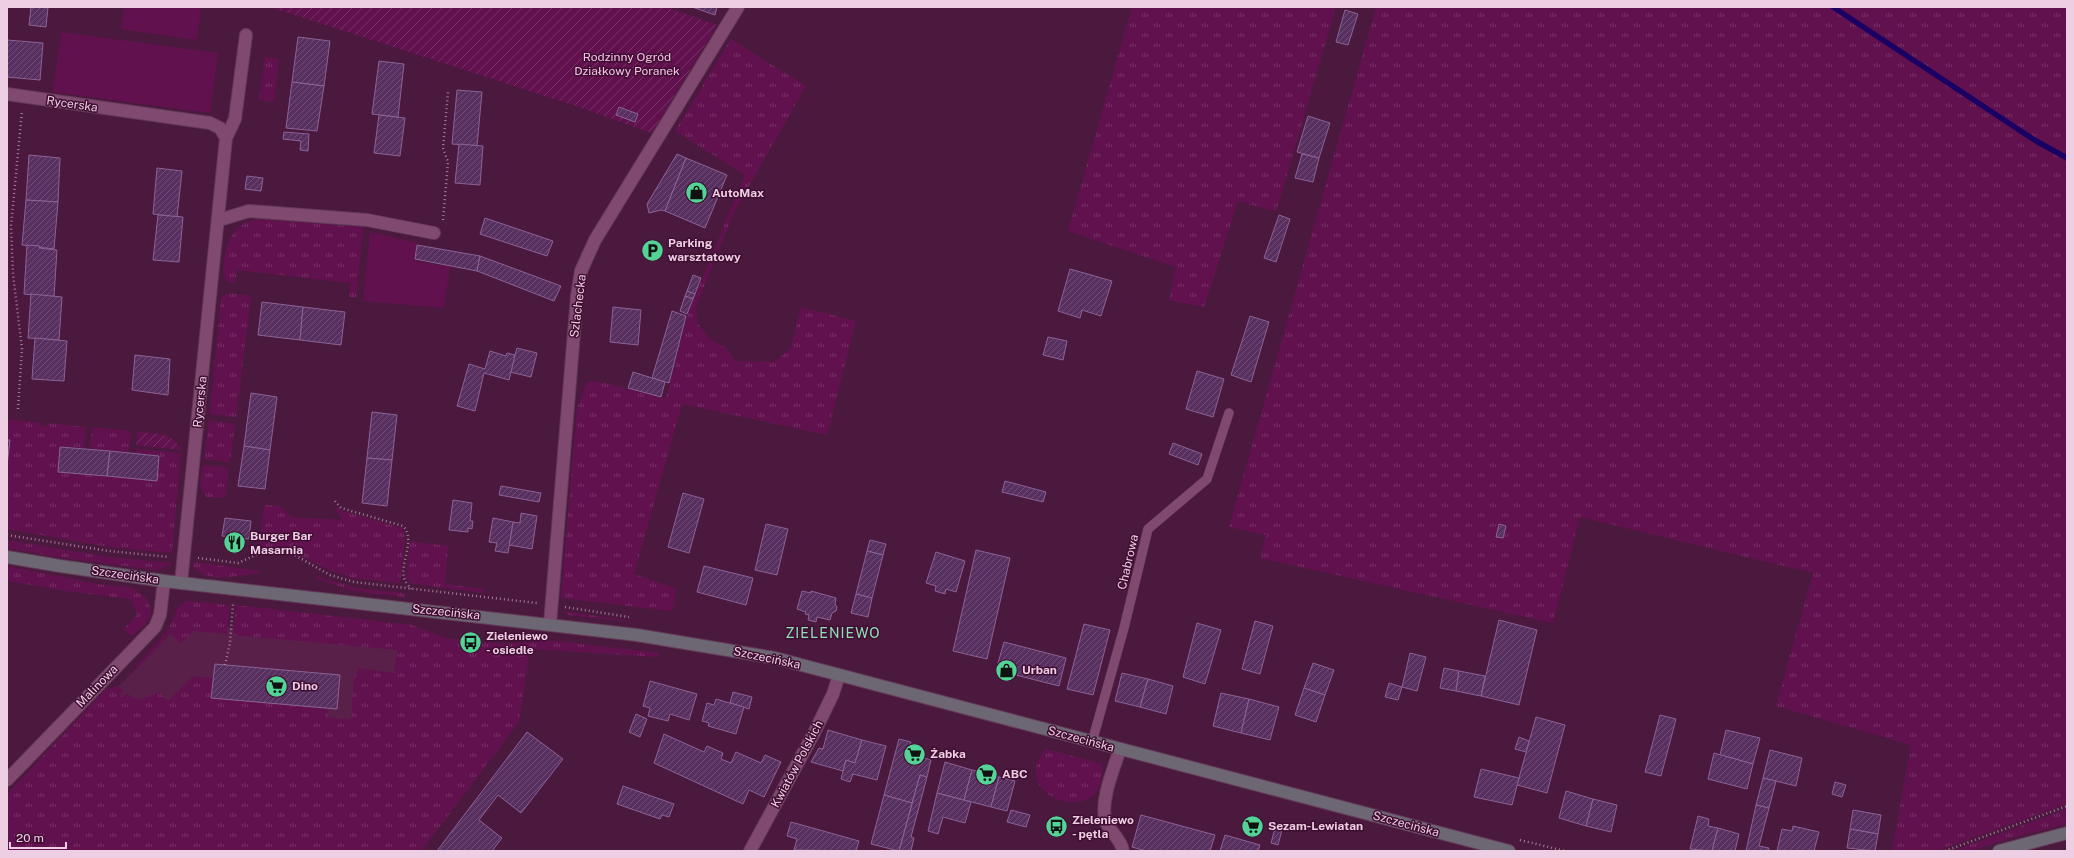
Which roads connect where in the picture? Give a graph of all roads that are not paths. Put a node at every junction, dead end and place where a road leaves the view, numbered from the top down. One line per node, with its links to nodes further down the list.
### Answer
1 (738, 7): 11 (street, Szlachecka)
2 (246, 35): 4 (street, Rycerska)
3 (7, 94): 4 (street, Rycerska)
4 (226, 138): 5 (street, Rycerska)
5 (218, 220): 6 (street); 10 (street, Rycerska)
6 (434, 233)
7 (1229, 413): 13 (lane, Chabrowa)
8 (7, 557): 9 (street, Szczecińska)
9 (164, 581): 10 (street, Szczecińska); 15 (street, Malinowa)
10 (181, 583): 11 (street, Szczecińska)
11 (550, 624): 12 (street, Szczecińska)
12 (839, 674): 13 (street, Szczecińska); 17 (street, Kwiatów Polskich)
13 (1092, 742): 14 (street, Szczecińska)
14 (1120, 750): 18 (street); 19 (street, Szczecińska)
15 (7, 780)
16 (2067, 833): 20 (street)
17 (750, 851)
18 (1124, 851)
19 (1509, 851)
20 (1999, 851)

